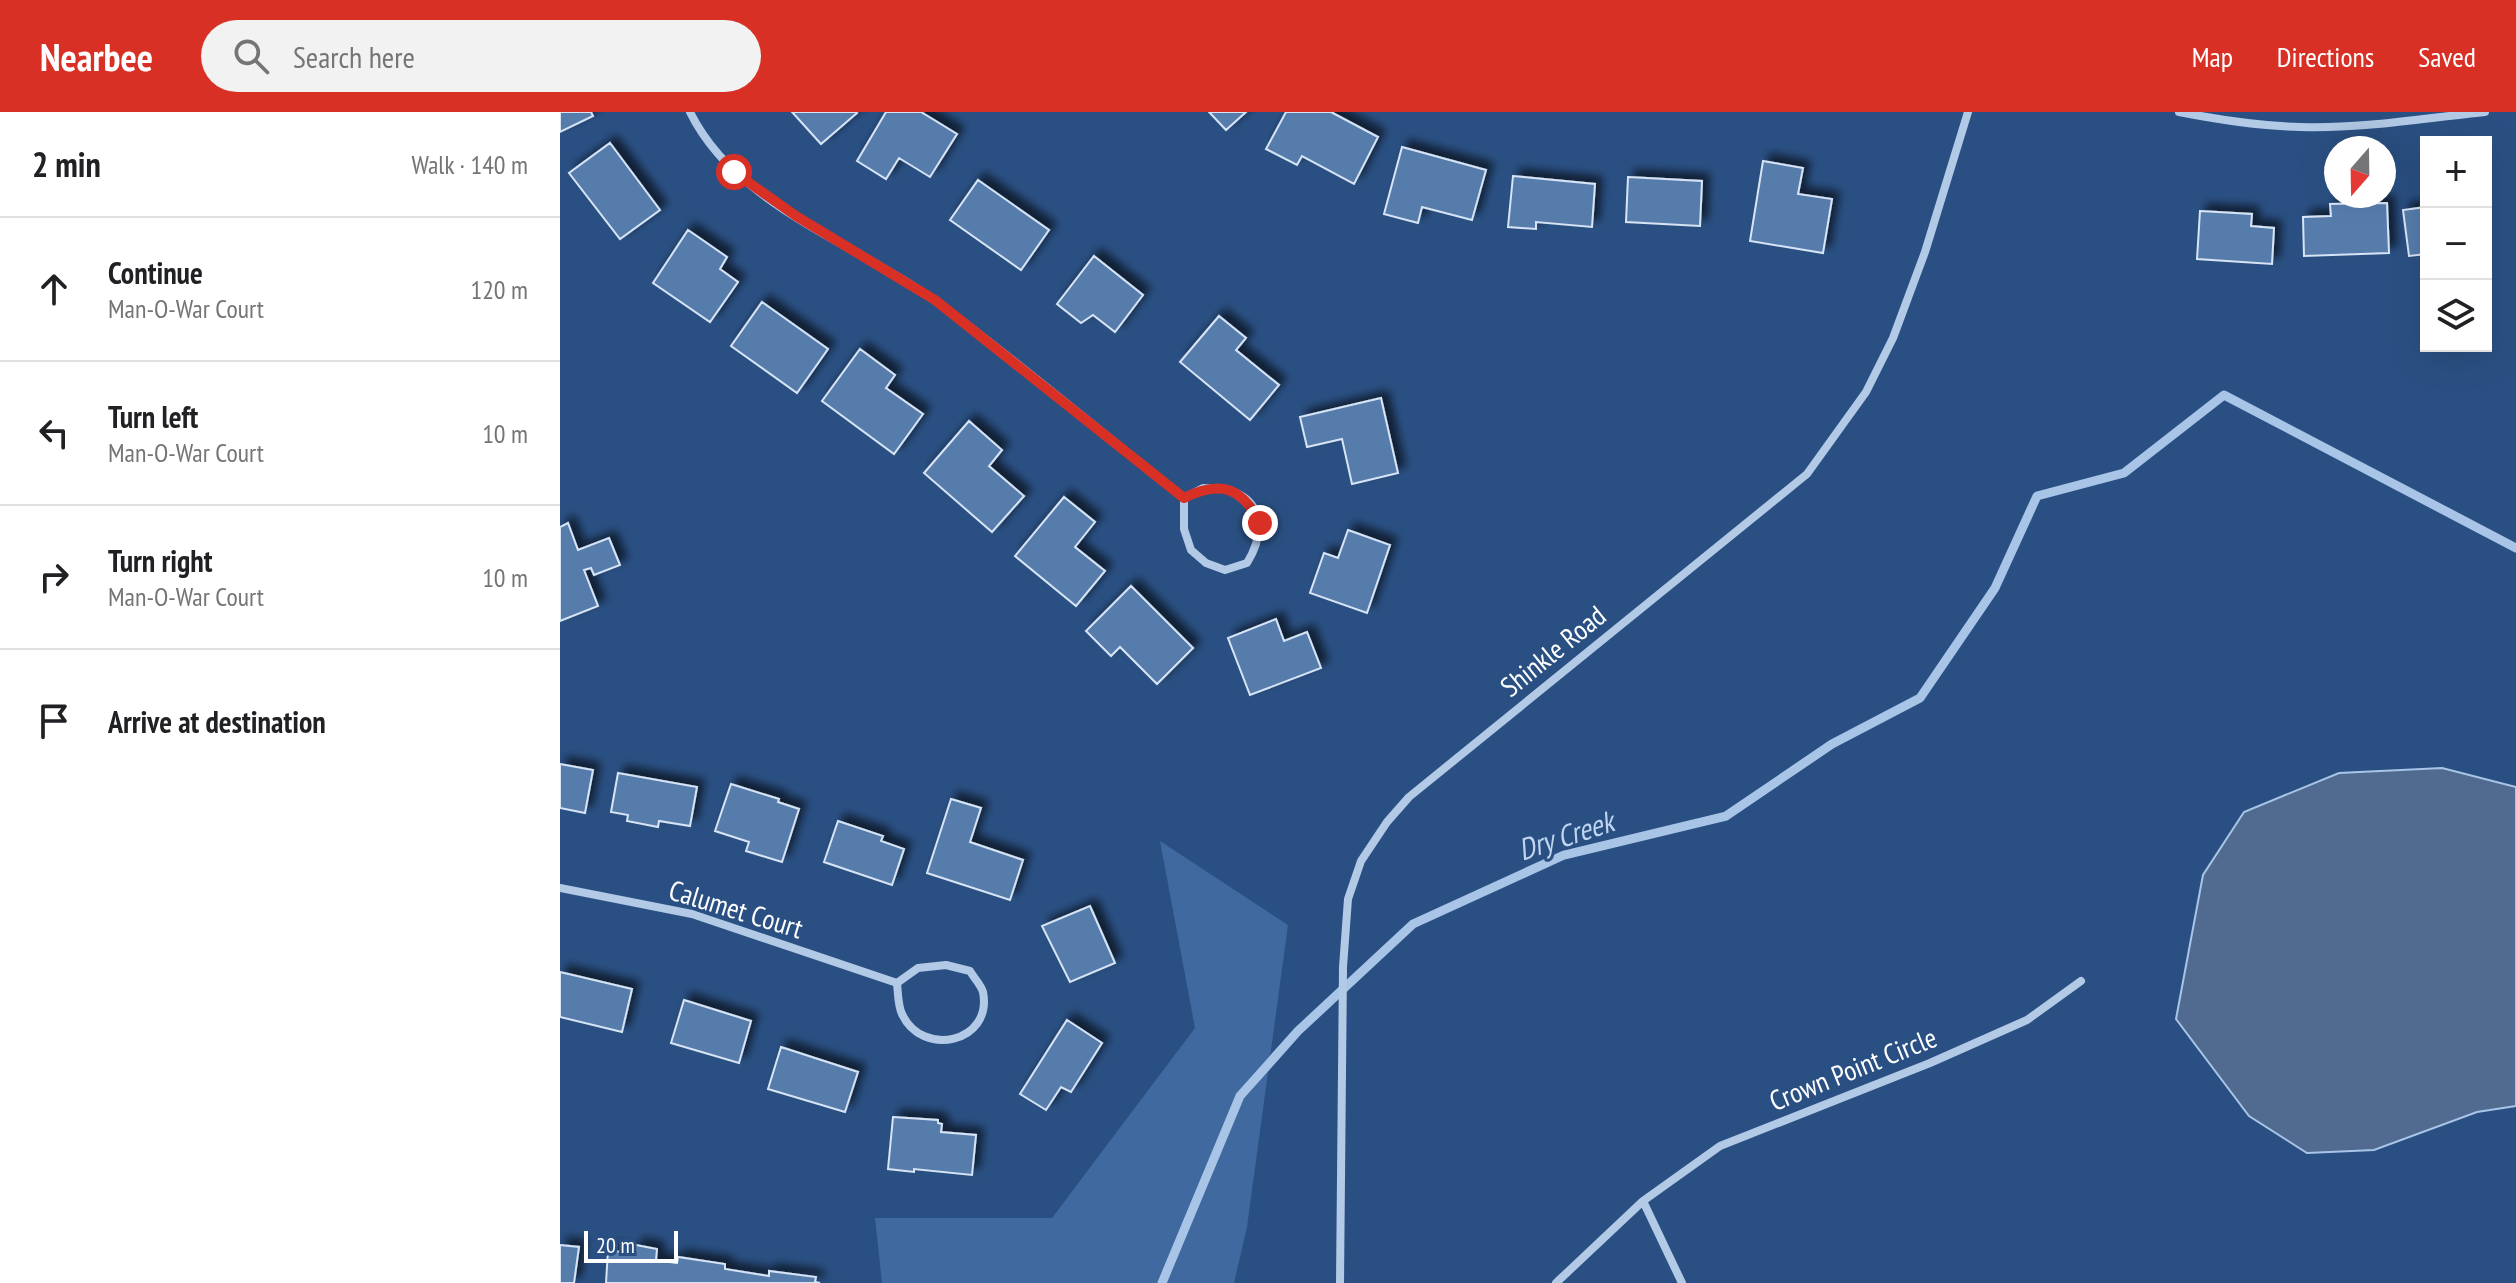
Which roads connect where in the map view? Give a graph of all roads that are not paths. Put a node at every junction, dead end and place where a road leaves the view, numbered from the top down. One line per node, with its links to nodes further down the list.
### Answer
1 (690, 112): 5 (street)
2 (1968, 112): 10 (street, Shinkle Road)
3 (2179, 112): 4 (street)
4 (2485, 112)
5 (1184, 498): 5 (street)
6 (560, 888): 8 (street, Calumet Court)
7 (2081, 981): 9 (street, Crown Point Circle)
8 (897, 983): 8 (street)
9 (1643, 1201): 11 (street, Crown Point Circle); 12 (street)
10 (1340, 1283)
11 (1556, 1283)
12 (1682, 1283)

